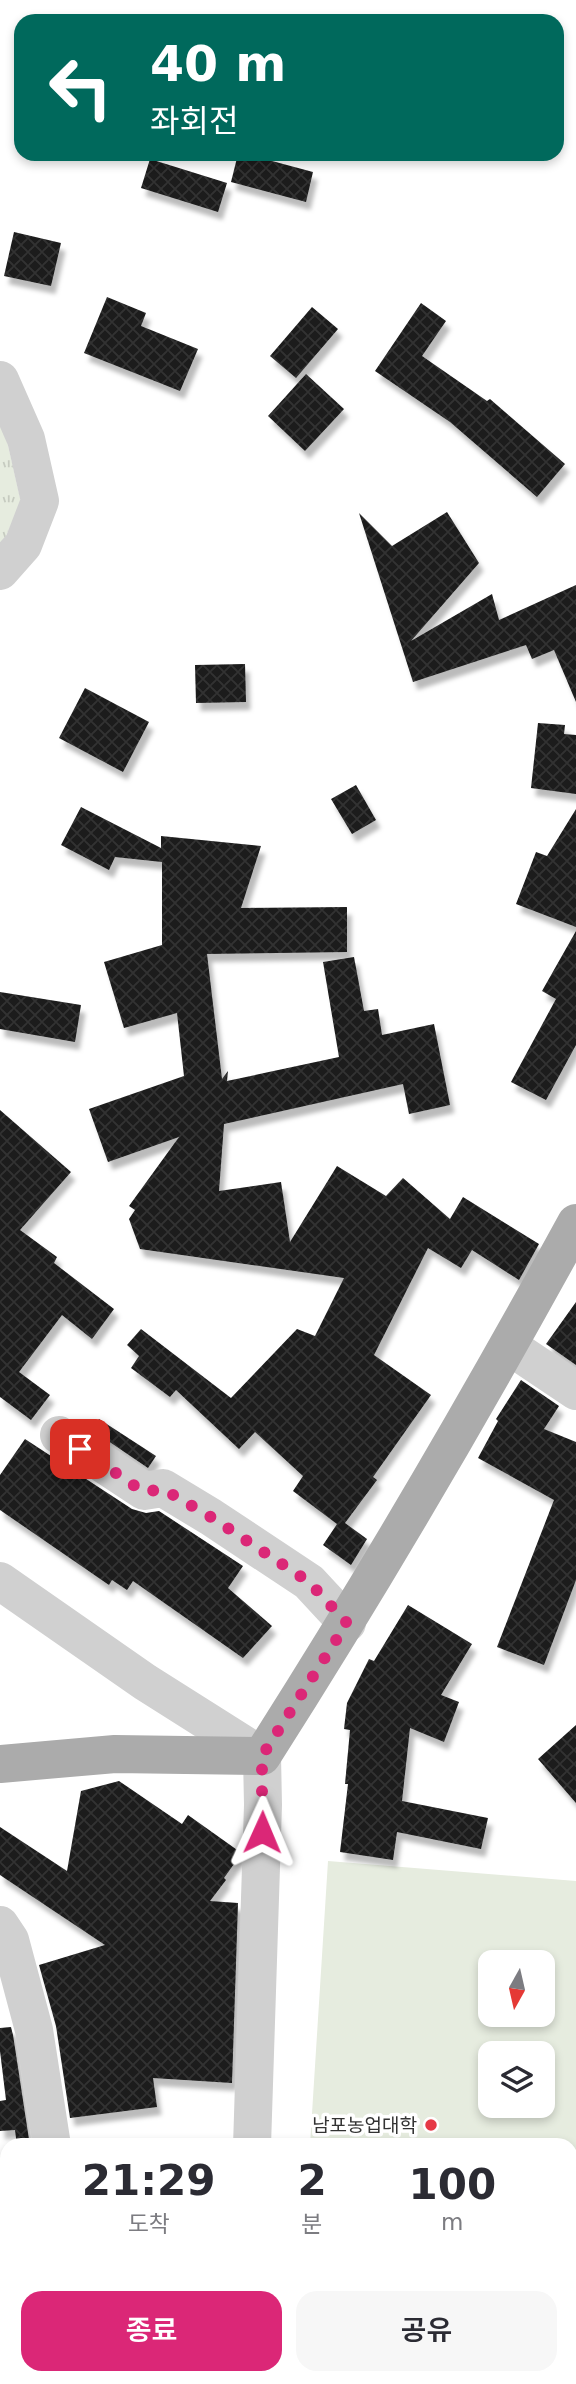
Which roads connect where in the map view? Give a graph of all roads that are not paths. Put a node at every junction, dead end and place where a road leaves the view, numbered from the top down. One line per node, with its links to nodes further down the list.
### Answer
1 (0, 380): 2 (street)
2 (0, 571)
3 (576, 1223): 4 (main road)
4 (509, 1346): 5 (street); 8 (main road)
5 (576, 1391)
6 (59, 1435): 8 (street)
7 (0, 1581): 9 (street)
8 (347, 1623): 9 (main road)
9 (262, 1756): 10 (main road); 13 (street)
10 (0, 1764)
11 (0, 1925): 12 (street)
12 (51, 2138)
13 (252, 2138)

